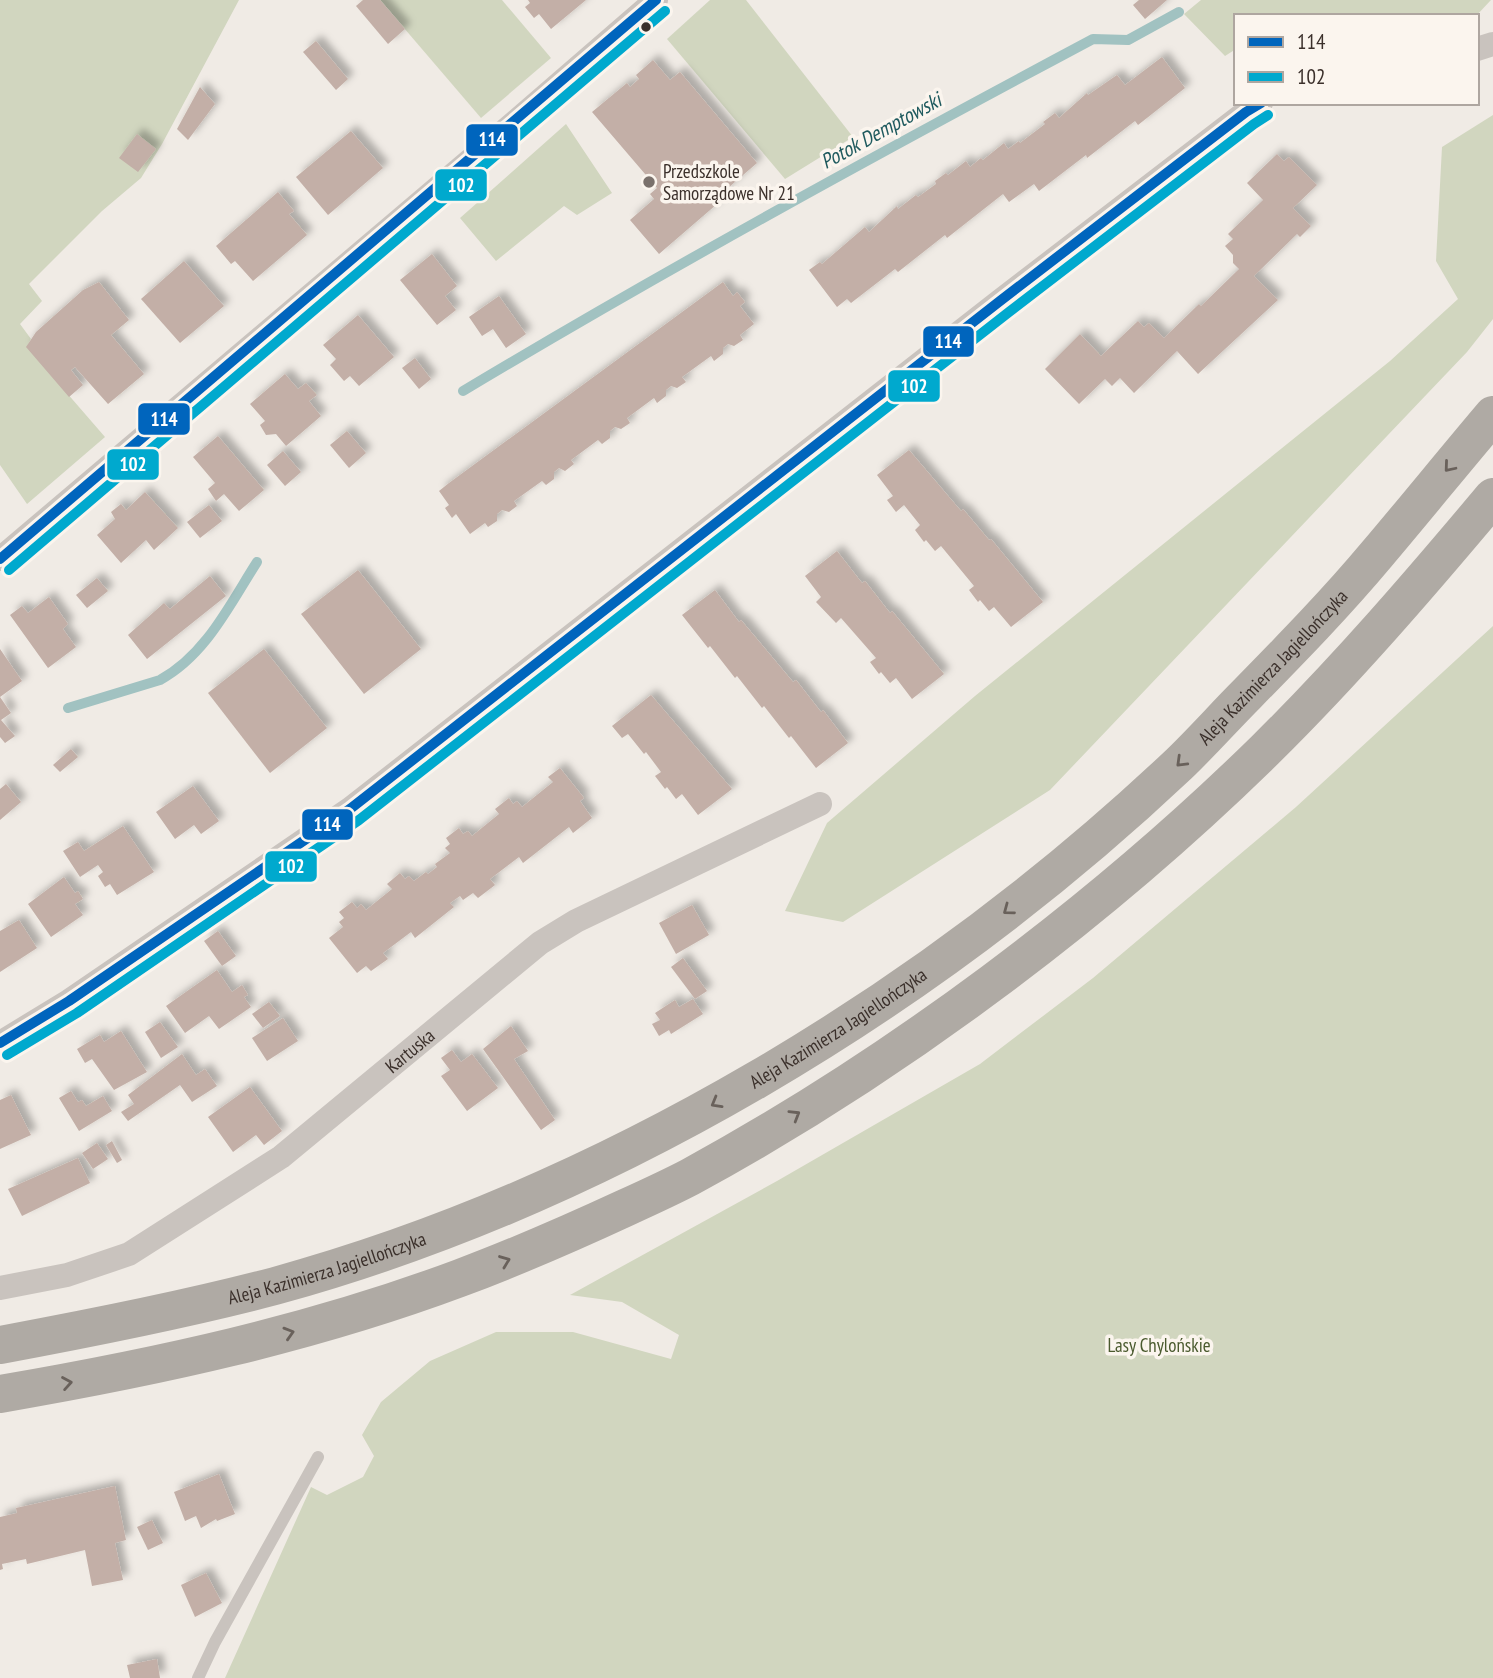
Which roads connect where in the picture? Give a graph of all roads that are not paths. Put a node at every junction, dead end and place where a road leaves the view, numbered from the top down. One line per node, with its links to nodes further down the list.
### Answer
1 (656, 0): 5 (street)
2 (1258, 105): 7 (street)
3 (1493, 415): 9 (highway, Aleja Kazimierza Jagiellończyka, one-way to 9)
4 (1493, 497): 10 (highway, one-way to 4)
5 (0, 559)
6 (820, 804): 8 (street, Kartuska)
7 (0, 1044)
8 (0, 1288)
9 (0, 1345)
10 (0, 1394)
11 (318, 1457): 12 (lane)
12 (198, 1678)

